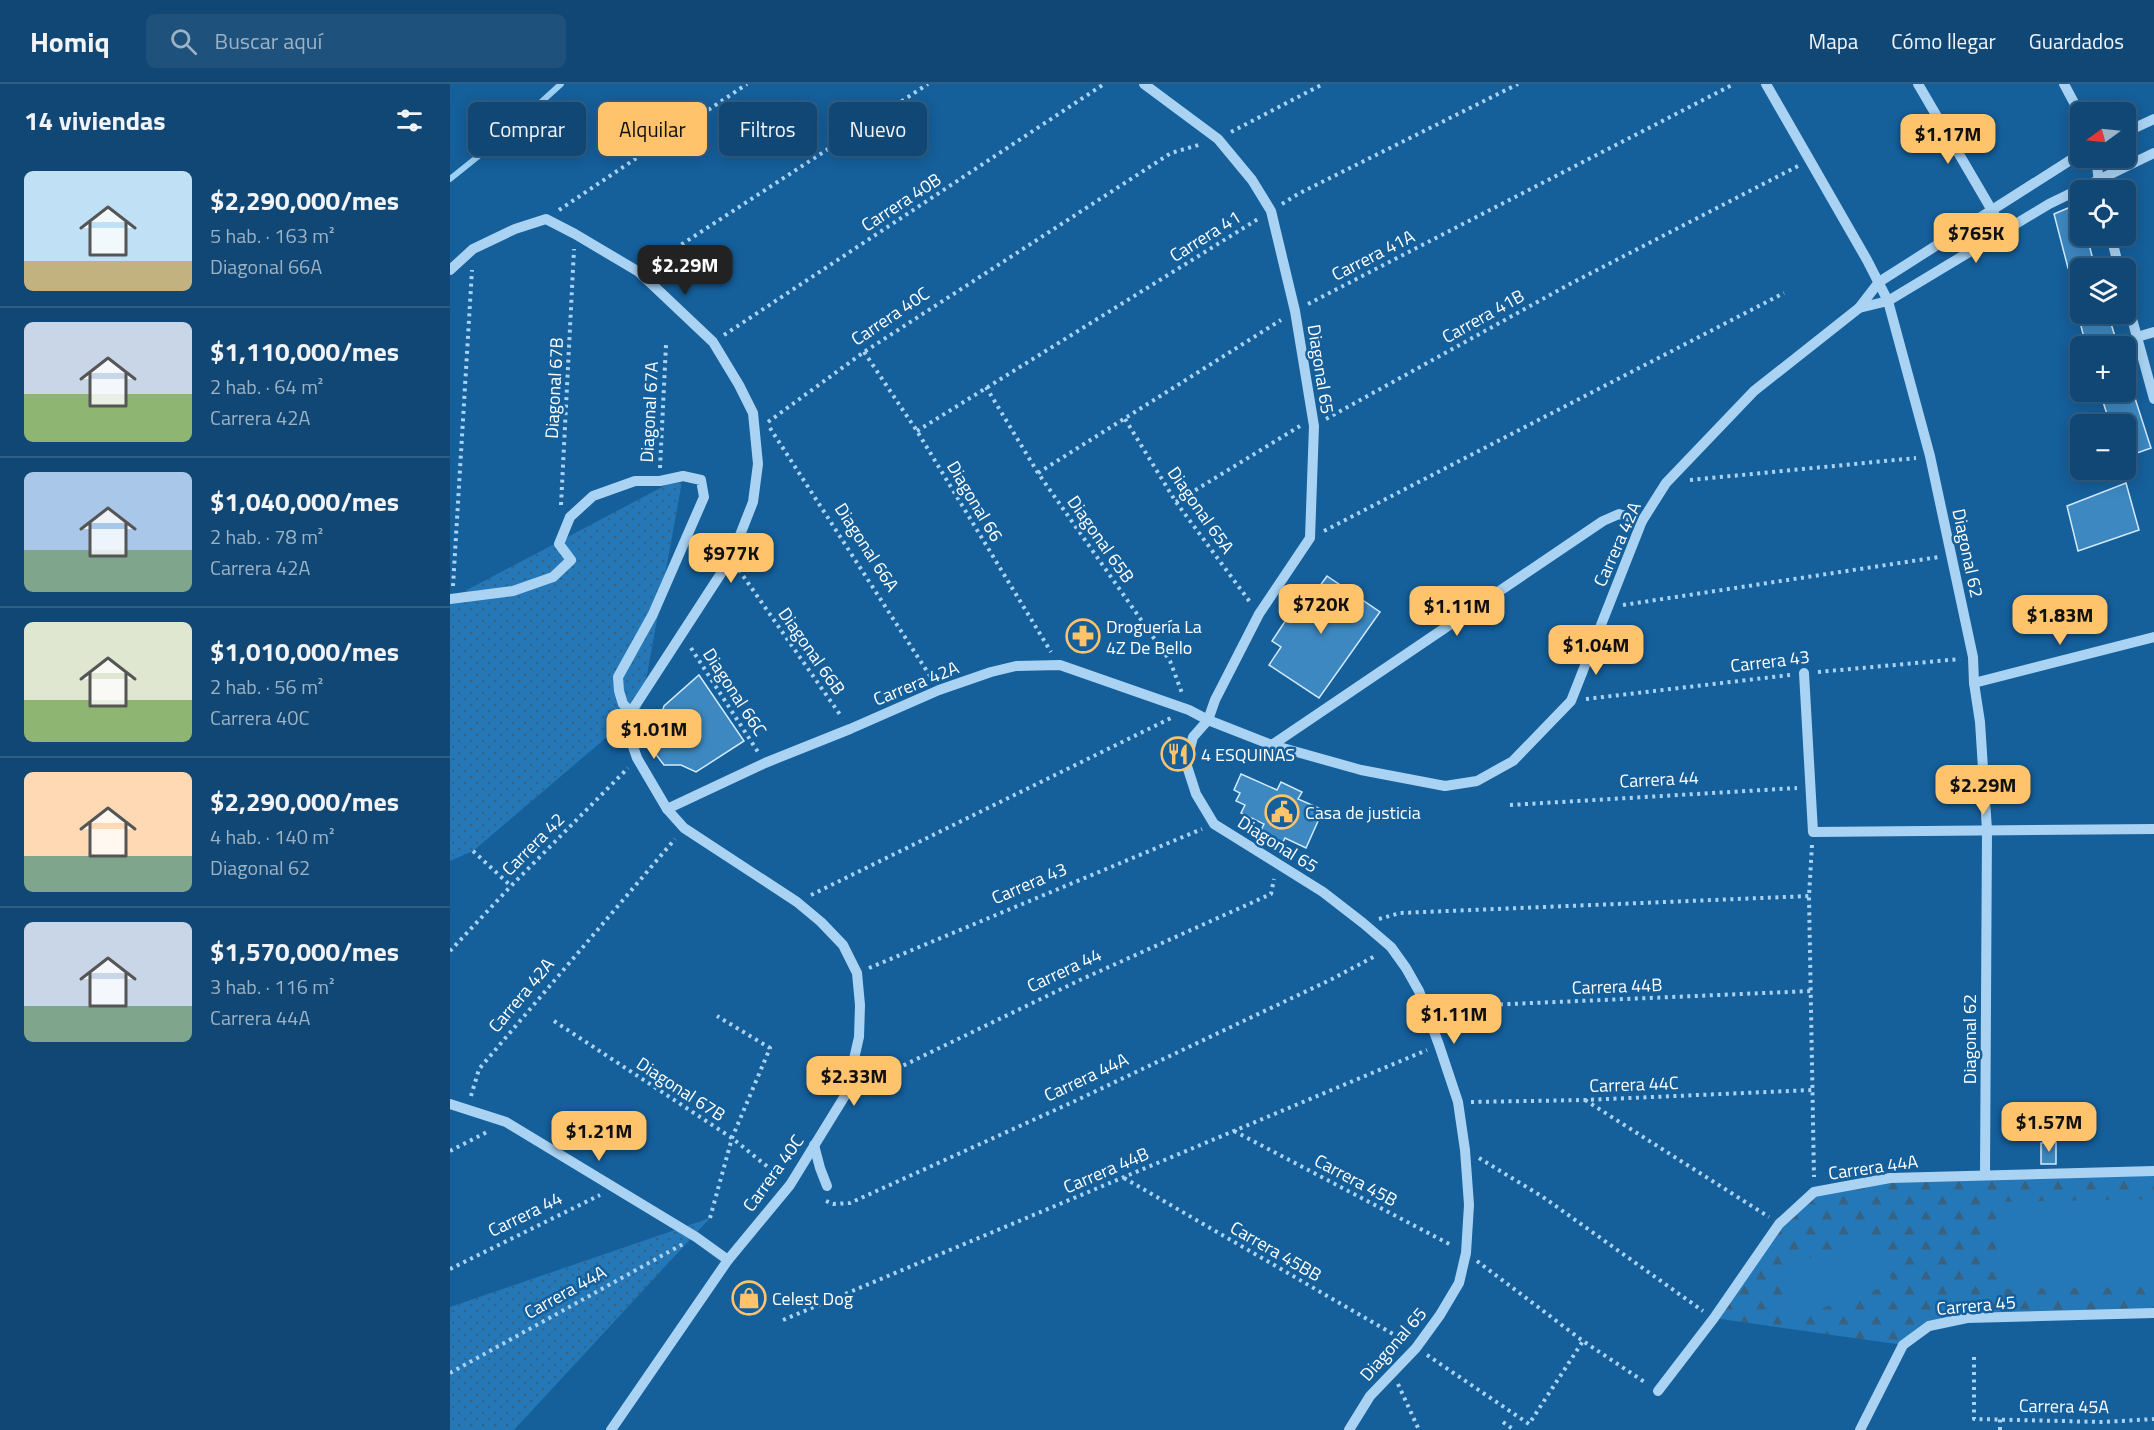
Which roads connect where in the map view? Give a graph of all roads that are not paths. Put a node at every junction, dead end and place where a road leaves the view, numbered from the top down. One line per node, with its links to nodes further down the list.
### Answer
1 (1144, 84): 28 (street, Diagonal 65)
2 (1766, 84): 15 (street, Diagonal 62)
3 (1918, 84): 12 (street)
4 (2064, 84): 5 (street)
5 (2074, 102)
6 (2154, 119): 7 (street)
7 (2136, 127)
8 (2154, 153): 10 (street, Carrera 42A)
9 (2070, 160): 12 (street)
10 (2109, 180)
11 (2070, 196): 13 (street, Carrera 42A)
12 (1991, 211): 13 (street); 15 (street)
13 (2004, 231): 16 (street, Carrera 42A)
14 (450, 270): 27 (street)
15 (1879, 282): 16 (street, Diagonal 62); 17 (street, Carrera 42A)
16 (1888, 301): 17 (street, Carrera 42A); 26 (street, Diagonal 62)
17 (1859, 308): 22 (street, Carrera 42A)
18 (2133, 324): 20 (street)
19 (2154, 332): 20 (street)
20 (2137, 337): 21 (street)
21 (2154, 399)
22 (1642, 521): 29 (street); 29 (street, Carrera 42A)
23 (451, 599): 27 (street, Carrera 40C)
24 (2154, 637): 26 (street)
25 (1804, 673): 32 (street)
26 (1974, 683): 32 (street, Diagonal 62)
27 (631, 712): 30 (street, Carrera 40C)
28 (1208, 720): 29 (street, Carrera 42A); 30 (street, Carrera 42A); 42 (street, Diagonal 65)
29 (1272, 745)
30 (667, 809): 34 (street, Carrera 40C)
31 (2154, 829): 32 (street)
32 (1988, 830): 36 (street, Diagonal 62)
33 (450, 1104): 38 (street)
34 (814, 1145): 37 (street); 38 (street, Carrera 40C)
35 (2154, 1171): 36 (street, Carrera 44A)
36 (1985, 1174): 40 (street, Carrera 44A)
37 (827, 1186)
38 (728, 1260): 41 (street, Carrera 40C)
39 (2154, 1312): 43 (street, Carrera 45)
40 (1658, 1391)
41 (611, 1430)
42 (1348, 1430)
43 (1860, 1430)

